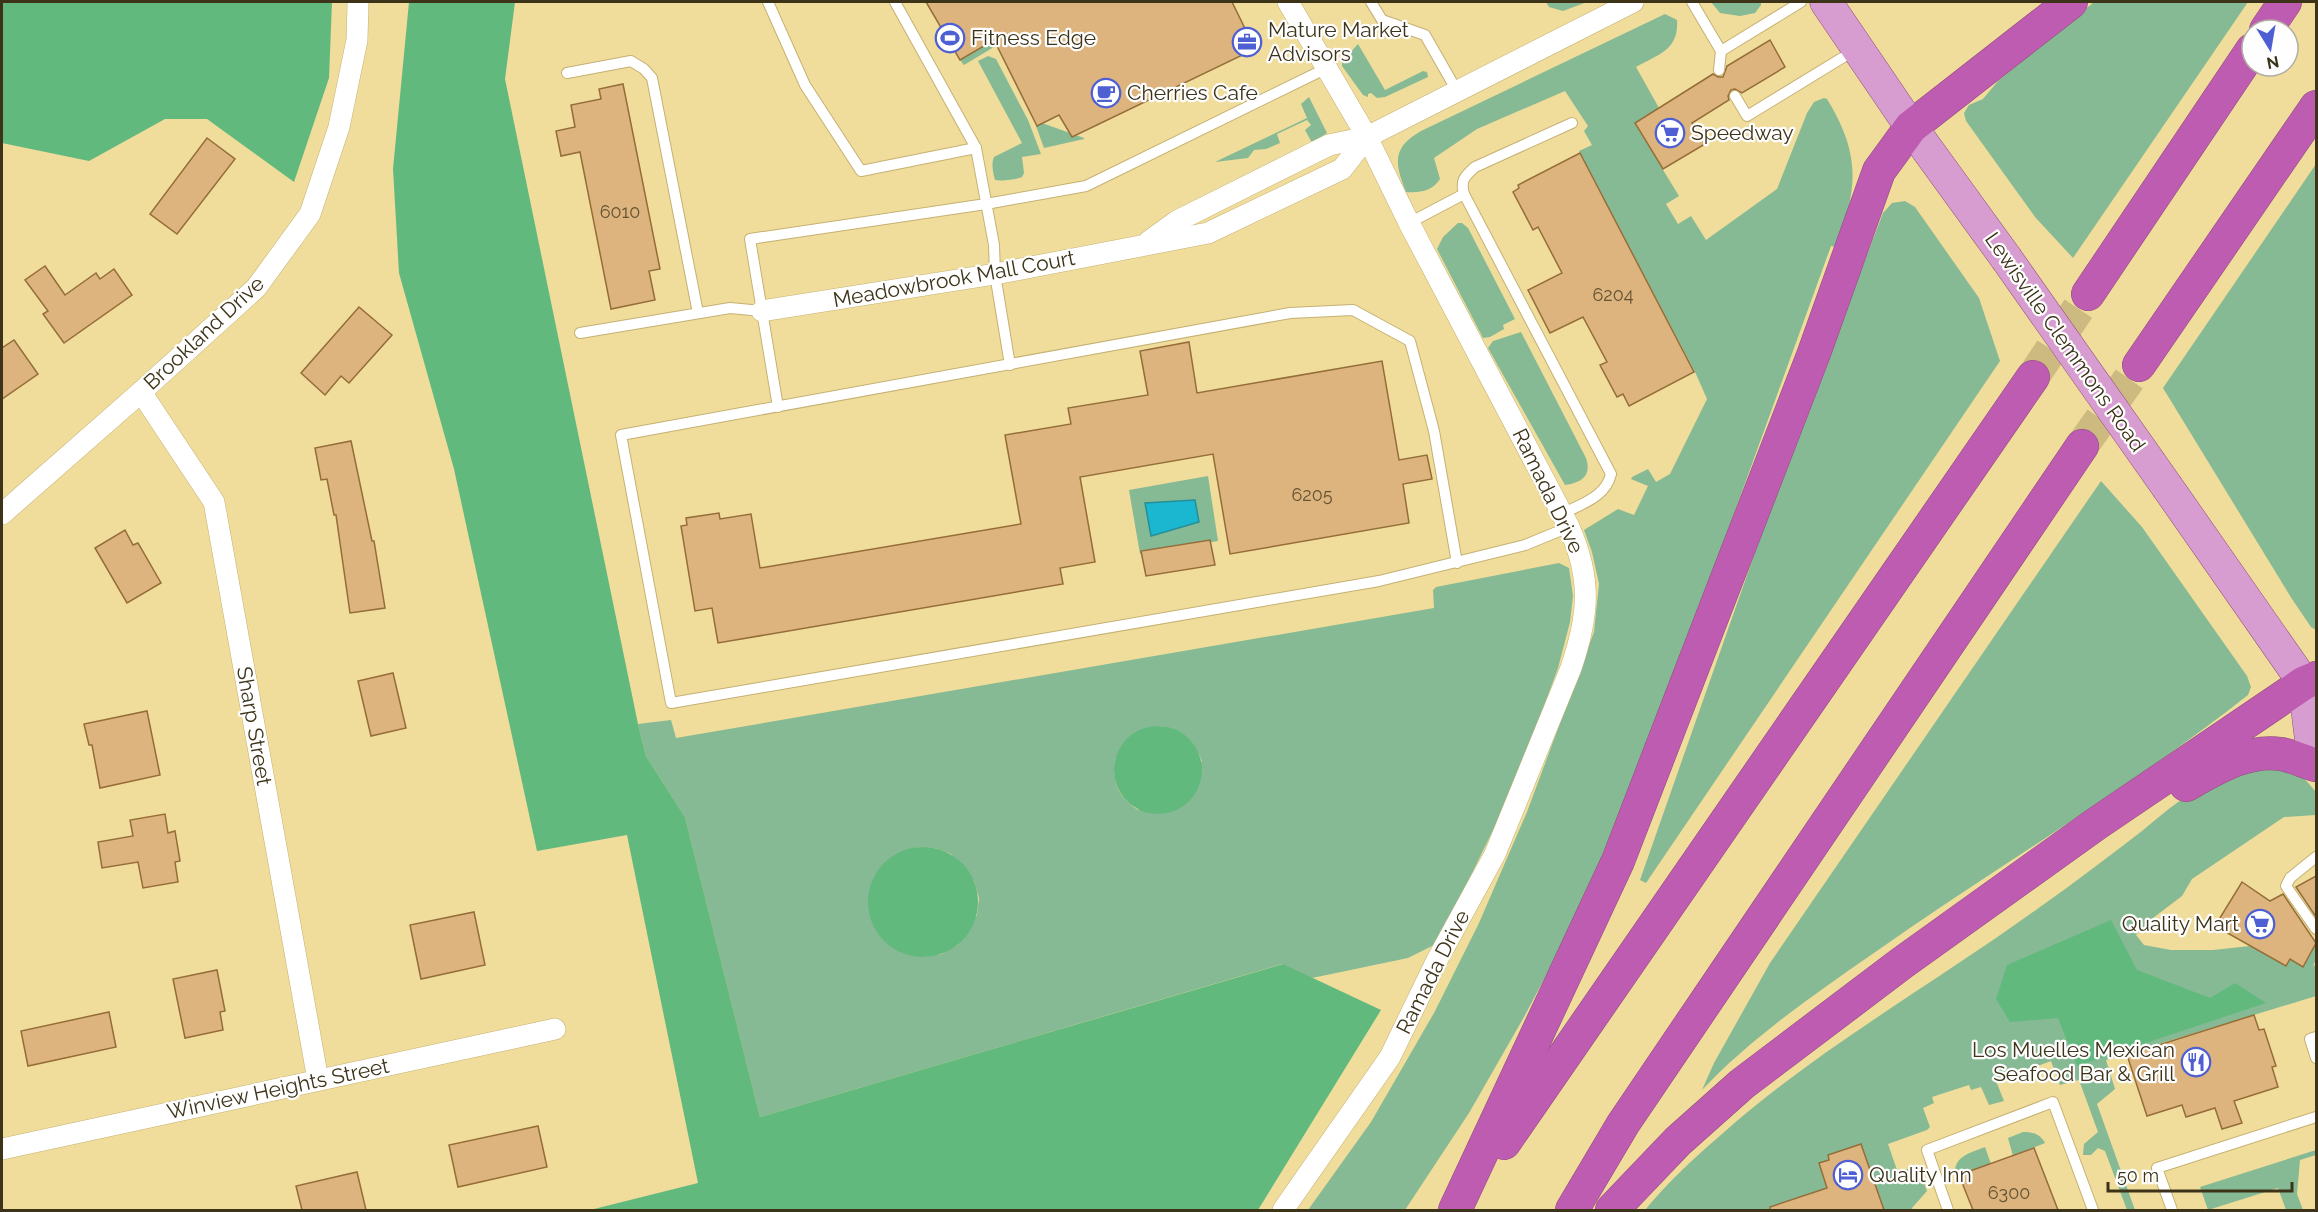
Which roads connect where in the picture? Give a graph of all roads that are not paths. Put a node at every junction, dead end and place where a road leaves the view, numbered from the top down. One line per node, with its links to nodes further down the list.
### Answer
1 (358, 2): 37 (street, Brookland Drive)
2 (768, 2): 25 (lane)
3 (895, 2): 25 (lane)
4 (1288, 2): 15 (street, Ramada Drive)
5 (1371, 2): 19 (lane)
6 (1634, 2): 19 (street)
7 (1692, 2): 14 (lane)
8 (1801, 2): 14 (lane)
9 (1826, 2): 13 (main road, Lewisville Clemmons Road)
10 (2071, 2): 23 (highway)
11 (2285, 2): 12 (highway)
12 (2274, 18)
13 (1858, 48): 20 (lane); 23 (main road, Lewisville Clemmons Road)
14 (1721, 51): 17 (lane)
15 (1328, 68): 24 (street, Ramada Drive); 27 (lane)
16 (2240, 68): 30 (highway)
17 (1719, 70)
18 (567, 73): 32 (lane)
19 (1457, 91): 24 (street)
20 (1735, 96)
21 (2316, 107): 35 (highway)
22 (1572, 123): 26 (lane)
23 (1911, 127): 43 (main road, Lewisville Clemmons Road, bridge); 56 (highway)
24 (1367, 137): 28 (street, Ramada Drive); 29 (street, Meadowbrook Mall Court)
25 (975, 148): 27 (lane)
26 (1464, 194): 28 (lane); 41 (lane)
27 (986, 204): 29 (lane); 31 (lane)
28 (1409, 223): 41 (street, Ramada Drive)
29 (995, 274): 31 (street, Meadowbrook Mall Court); 34 (lane)
30 (2088, 294)
31 (762, 311): 32 (lane); 38 (lane)
32 (698, 313): 33 (lane)
33 (580, 333)
34 (1010, 365): 38 (lane); 42 (lane)
35 (2139, 365)
36 (2033, 377): 56 (highway)
37 (141, 392): 40 (street, Brookland Drive); 52 (street, Sharp Street)
38 (778, 407): 42 (lane)
39 (2082, 446): 57 (highway)
40 (2, 514)
41 (1565, 520): 42 (lane); 55 (street, Ramada Drive)
42 (1457, 563)
43 (2312, 683): 44 (main road, Lewisville Clemmons Road); 46 (highway)
44 (2316, 748)
45 (2316, 765): 46 (highway)
46 (2096, 824): 58 (highway)
47 (2316, 857): 48 (lane)
48 (2316, 929)
49 (555, 1029): 52 (street, Winview Heights Street)
50 (2316, 1037): 51 (lane)
51 (2316, 1058)
52 (318, 1080): 54 (street, Winview Heights Street)
53 (2316, 1118): 61 (lane)
54 (2, 1149)
55 (1283, 1210)
56 (1456, 1210)
57 (1572, 1210)
58 (1612, 1210)
59 (1948, 1210): 60 (lane)
60 (2093, 1210)
61 (2172, 1210)

